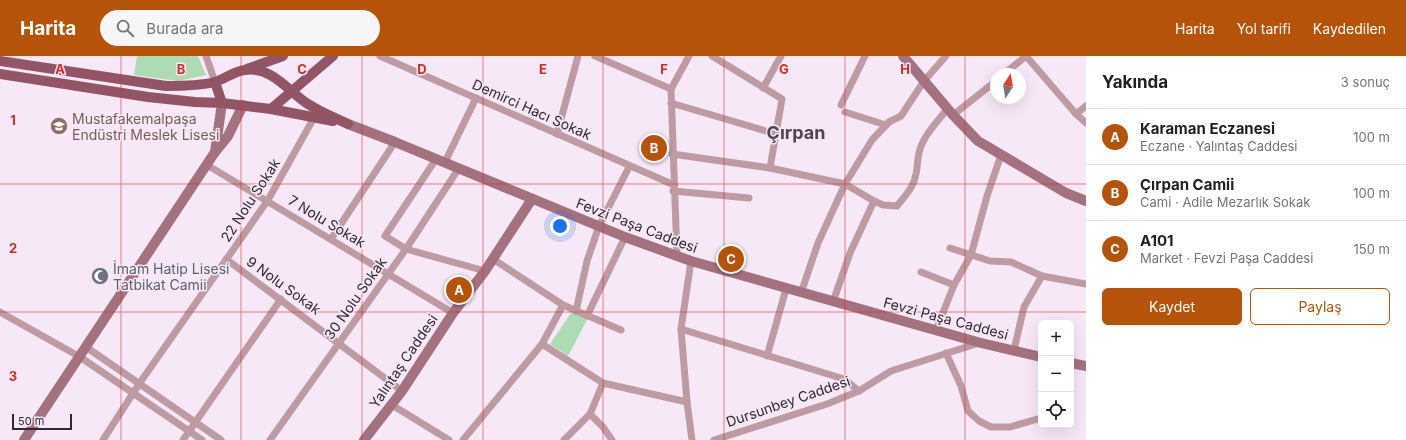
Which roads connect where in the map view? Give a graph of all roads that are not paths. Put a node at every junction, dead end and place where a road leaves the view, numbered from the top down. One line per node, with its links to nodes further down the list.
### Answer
1 (206, 56): 19 (street)
2 (283, 56): 16 (main road)
3 (333, 56): 22 (main road)
4 (380, 56): 24 (street, Demirci Hacı Sokak)
5 (578, 56): 35 (street)
6 (595, 56): 23 (street)
7 (689, 56): 23 (street)
8 (712, 56): 21 (street)
9 (781, 56): 21 (street)
10 (865, 56): 34 (street)
11 (903, 56): 18 (main road)
12 (946, 56): 18 (street)
13 (1026, 56): 15 (street); 32 (street)
14 (0, 61): 19 (main road)
15 (1011, 68)
16 (246, 70): 19 (main road); 22 (main road, Fevzi Paşa Caddesi)
17 (0, 74): 25 (main road, Fevzi Paşa Caddesi)
18 (924, 81): 30 (main road); 34 (street)
19 (215, 82): 25 (main road)
20 (990, 85): 30 (street)
21 (763, 88): 36 (street)
22 (292, 89): 29 (main road); 31 (main road, Fevzi Paşa Caddesi)
23 (671, 89): 26 (street)
24 (476, 98): 35 (street, Demirci Hacı Sokak); 41 (street)
25 (222, 103): 27 (main road, Fevzi Paşa Caddesi); 38 (main road)
26 (671, 103): 36 (street); 39 (street)
27 (243, 105): 29 (main road, Fevzi Paşa Caddesi); 38 (main road)
28 (1086, 106): 32 (street)
29 (271, 109): 31 (main road, Fevzi Paşa Caddesi)
30 (951, 112): 40 (main road); 51 (street)
31 (316, 114): 37 (main road, Fevzi Paşa Caddesi); 50 (street, 22 Nolu Sokak)
32 (1076, 114): 33 (street)
33 (1086, 123)
34 (886, 125): 46 (street)
35 (557, 134): 43 (street, Demirci Hacı Sokak)
36 (776, 134): 45 (street)
37 (396, 142): 41 (main road, Fevzi Paşa Caddesi); 55 (street)
38 (215, 152): 42 (main road)
39 (672, 154): 45 (street); 47 (street)
40 (1001, 155): 52 (main road); 58 (street)
41 (441, 160): 44 (main road, Fevzi Paşa Caddesi); 57 (street)
42 (208, 166): 50 (street, 7 Nolu Sokak); 84 (main road)
43 (629, 167): 47 (street, Demirci Hacı Sokak); 53 (street)
44 (459, 168): 49 (main road, Fevzi Paşa Caddesi); 57 (street, 30 Nolu Sokak)
45 (770, 168): 46 (street)
46 (845, 184): 51 (street); 70 (street)
47 (673, 188): 48 (street, Demirci Hacı Sokak); 59 (street)
48 (749, 198)
49 (532, 199): 53 (main road, Fevzi Paşa Caddesi); 61 (main road, Yalıntaş Caddesi)
50 (268, 200): 55 (street, 7 Nolu Sokak); 60 (street, 22 Nolu Sokak)
51 (874, 201): 72 (street)
52 (1086, 201)
53 (599, 226): 54 (main road, Fevzi Paşa Caddesi); 74 (street)
54 (625, 237): 59 (main road, Fevzi Paşa Caddesi); 77 (street)
55 (331, 239): 65 (street, 7 Nolu Sokak)
56 (950, 248): 58 (street)
57 (406, 249): 63 (street); 65 (street, 30 Nolu Sokak)
58 (971, 255): 66 (street); 68 (street)
59 (677, 256): 62 (main road, Fevzi Paşa Caddesi)
60 (226, 259): 71 (street, 9 Nolu Sokak); 93 (street, 22 Nolu Sokak)
61 (493, 259): 63 (main road, Yalıntaş Caddesi); 73 (street)
62 (691, 261): 69 (main road, Fevzi Paşa Caddesi); 78 (street)
63 (485, 271): 76 (main road, Yalıntaş Caddesi)
64 (921, 272): 68 (street)
65 (388, 273): 76 (street, 7 Nolu Sokak); 81 (street, 30 Nolu Sokak)
66 (1042, 276): 67 (street); 85 (street)
67 (1086, 284)
68 (954, 285): 80 (street)
69 (786, 288): 70 (main road, Fevzi Paşa Caddesi); 88 (street)
70 (802, 293): 72 (main road, Fevzi Paşa Caddesi)
71 (281, 299): 81 (street, 9 Nolu Sokak); 101 (street)
72 (833, 302): 80 (main road, Fevzi Paşa Caddesi)
73 (563, 305): 74 (street); 83 (street)
74 (576, 311): 77 (street)
75 (0, 312): 87 (street)
76 (453, 312): 94 (main road, Yalıntaş Caddesi)
77 (587, 316): 79 (street)
78 (681, 329): 88 (street); 97 (street)
79 (621, 330)
80 (936, 330): 82 (main road, Fevzi Paşa Caddesi)
81 (339, 343): 94 (street, 9 Nolu Sokak); 108 (street, 30 Nolu Sokak)
82 (981, 343): 85 (main road, Fevzi Paşa Caddesi); 86 (street, Dursunbey Caddesi)
83 (542, 344): 92 (street); 111 (street)
84 (86, 346): 87 (main road); 93 (street)
85 (1014, 350): 89 (main road, Fevzi Paşa Caddesi)
86 (946, 354): 95 (street, Dursunbey Caddesi); 100 (street)
87 (80, 356): 96 (street); 103 (main road)
88 (767, 356): 95 (street)
89 (1038, 356)
90 (1074, 364): 91 (main road)
91 (1086, 366)
92 (603, 383): 97 (street); 99 (street)
93 (139, 384): 96 (street, 22 Nolu Sokak); 101 (street)
94 (402, 391): 98 (main road, Yalıntaş Caddesi)
95 (859, 391): 115 (street, Dursunbey Caddesi)
96 (133, 392): 102 (street); 104 (street, 22 Nolu Sokak)
97 (687, 402): 114 (street)
98 (392, 405): 109 (main road, Yalıntaş Caddesi); 110 (street)
99 (590, 414): 112 (street); 113 (street)
100 (1038, 419)
101 (195, 423): 102 (street); 107 (street)
102 (189, 431): 105 (street); 106 (street)
103 (24, 440)
104 (103, 440)
105 (184, 440)
106 (202, 440)
107 (221, 440)
108 (270, 440)
109 (364, 440)
110 (449, 440)
111 (463, 440)
112 (564, 440)
113 (612, 440)
114 (692, 440)
115 (714, 440)

